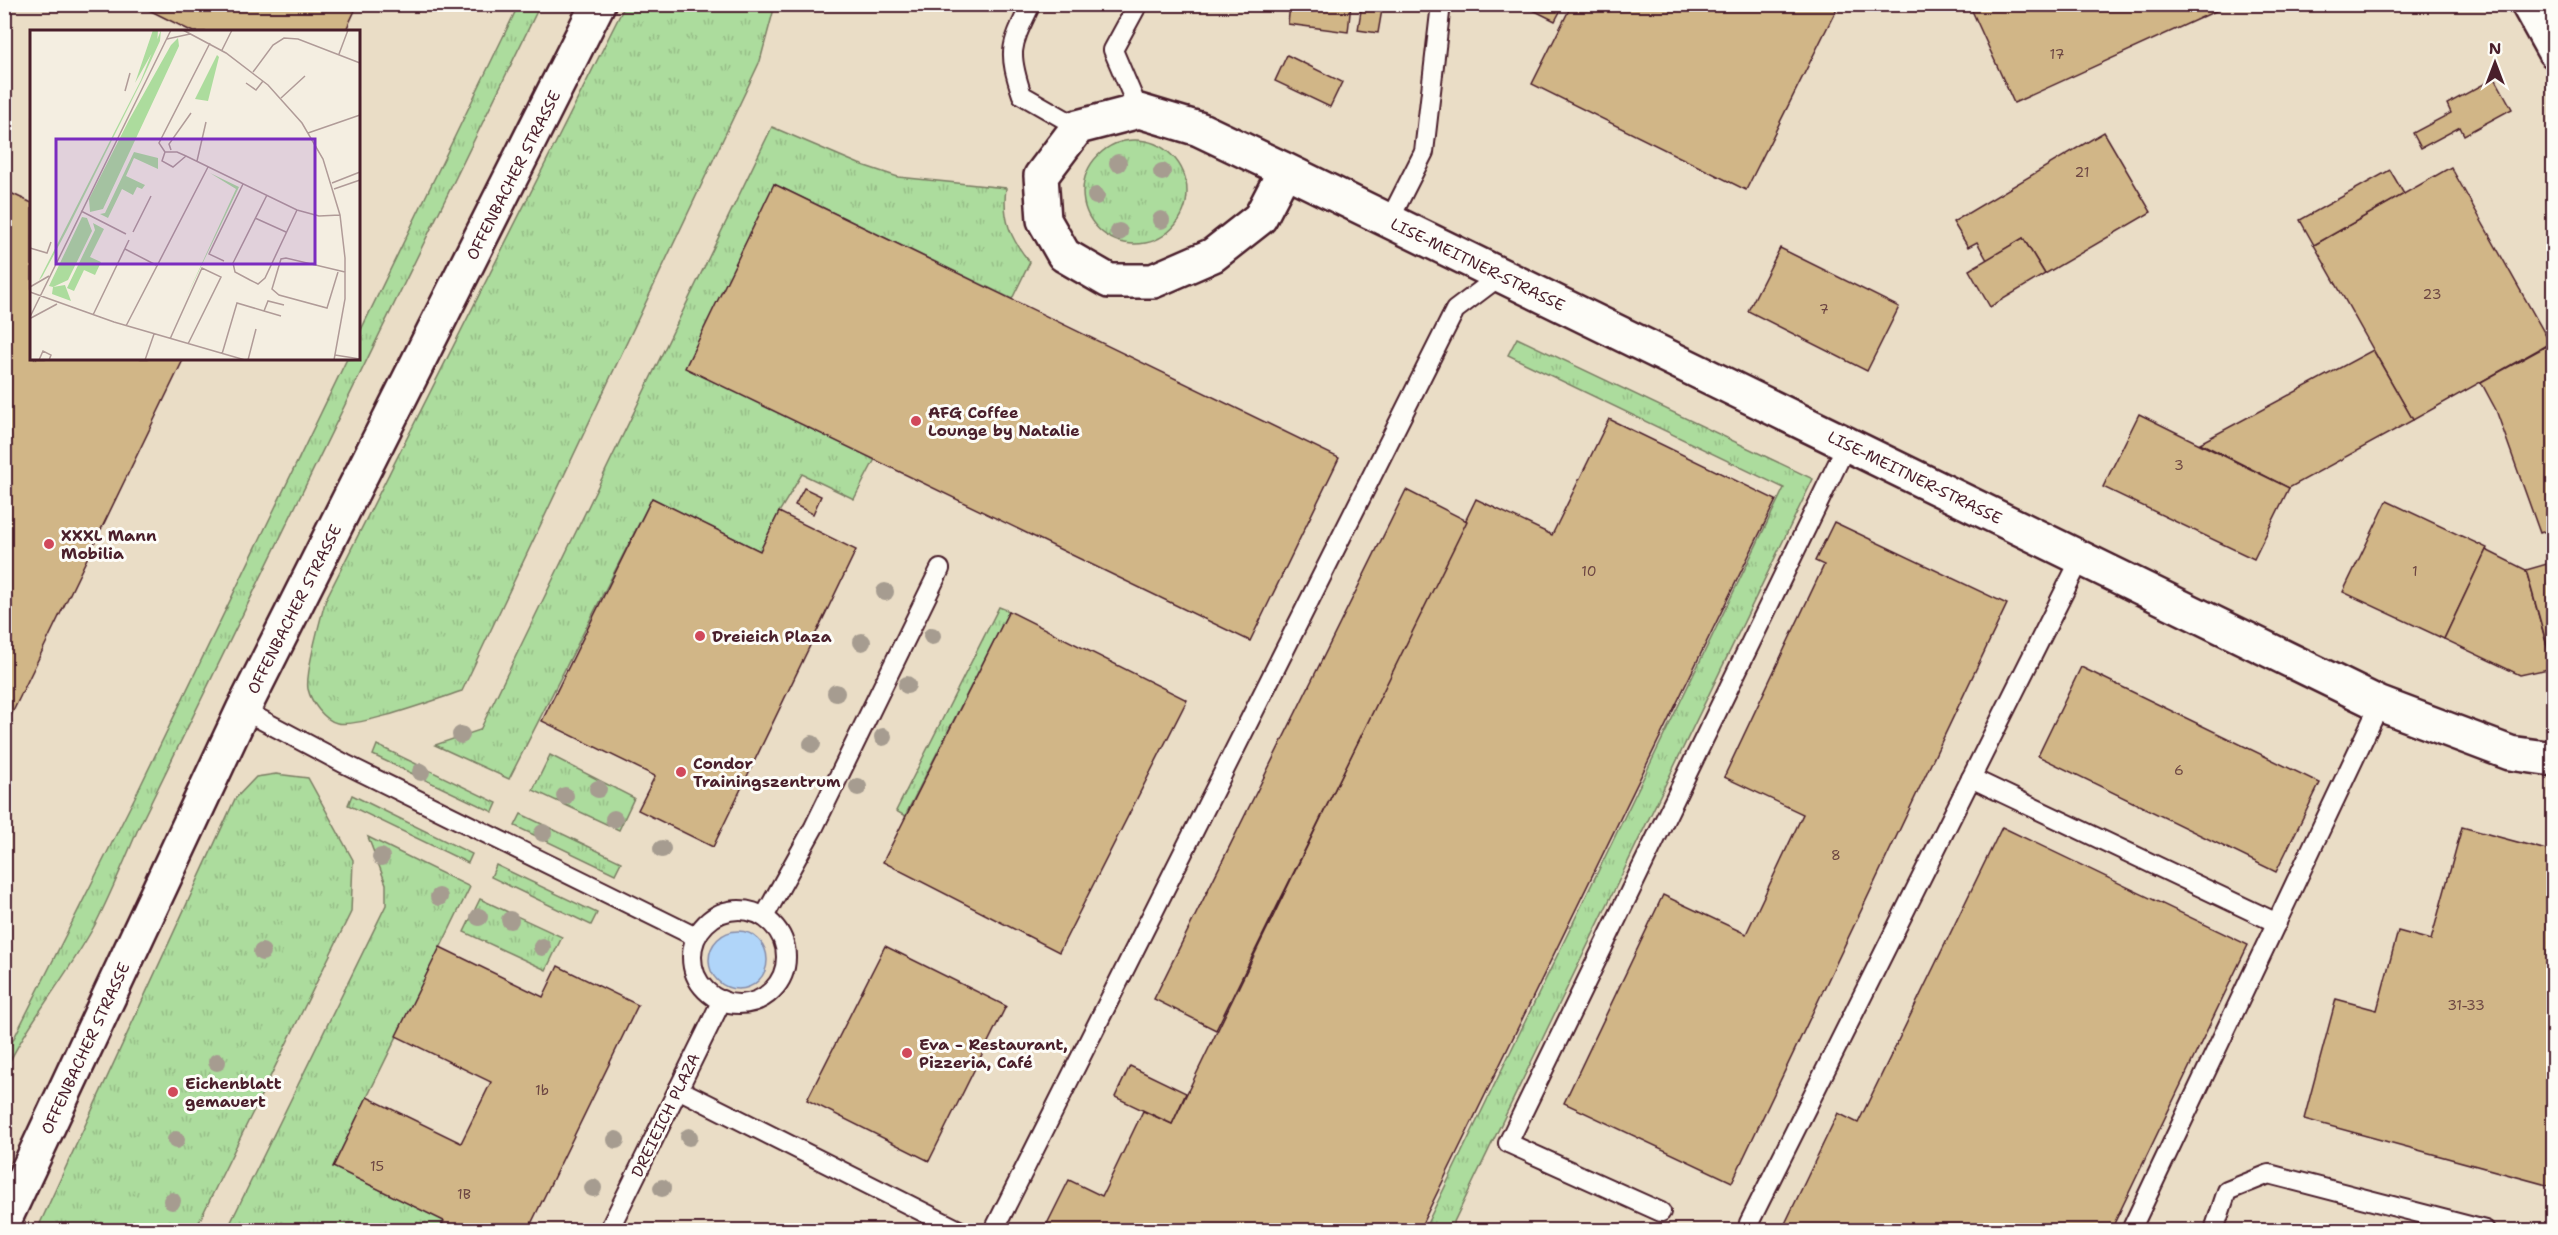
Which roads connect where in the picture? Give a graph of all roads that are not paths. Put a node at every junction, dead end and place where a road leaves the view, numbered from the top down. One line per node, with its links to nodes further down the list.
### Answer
1 (598, 4): 16 (street, OFFENBACHER STRASSE)
2 (1031, 4): 8 (lane)
3 (1138, 4): 7 (lane)
4 (1440, 4): 10 (lane)
5 (2528, 4): 6 (street)
6 (2553, 51)
7 (1139, 111): 8 (street); 9 (street, LISE-MEITNER-STRASSE)
8 (1078, 127): 9 (street)
9 (1285, 170): 10 (street, LISE-MEITNER-STRASSE)
10 (1389, 221): 11 (street, LISE-MEITNER-STRASSE)
11 (1500, 276): 12 (street, LISE-MEITNER-STRASSE); 28 (lane)
12 (1847, 444): 13 (street, LISE-MEITNER-STRASSE); 24 (lane)
13 (2081, 558): 15 (street, LISE-MEITNER-STRASSE); 18 (lane)
14 (940, 569): 19 (lane)
15 (2380, 704): 17 (street, LISE-MEITNER-STRASSE); 20 (lane)
16 (243, 710): 21 (lane); 25 (street, OFFENBACHER STRASSE)
17 (2553, 759)
18 (1971, 778): 20 (lane); 29 (lane)
19 (764, 917): 21 (lane); 22 (lane)
20 (2277, 923): 30 (lane)
21 (696, 937): 22 (lane)
22 (722, 1000): 23 (lane, DREIEICH PLAZA)
23 (678, 1089): 26 (lane, DREIEICH PLAZA); 27 (lane)
24 (1661, 1212)
25 (4, 1221)
26 (609, 1230)
27 (959, 1230)
28 (994, 1230)
29 (1748, 1230)
30 (2131, 1230)
31 (2214, 1230): 32 (lane)
32 (2485, 1230)

